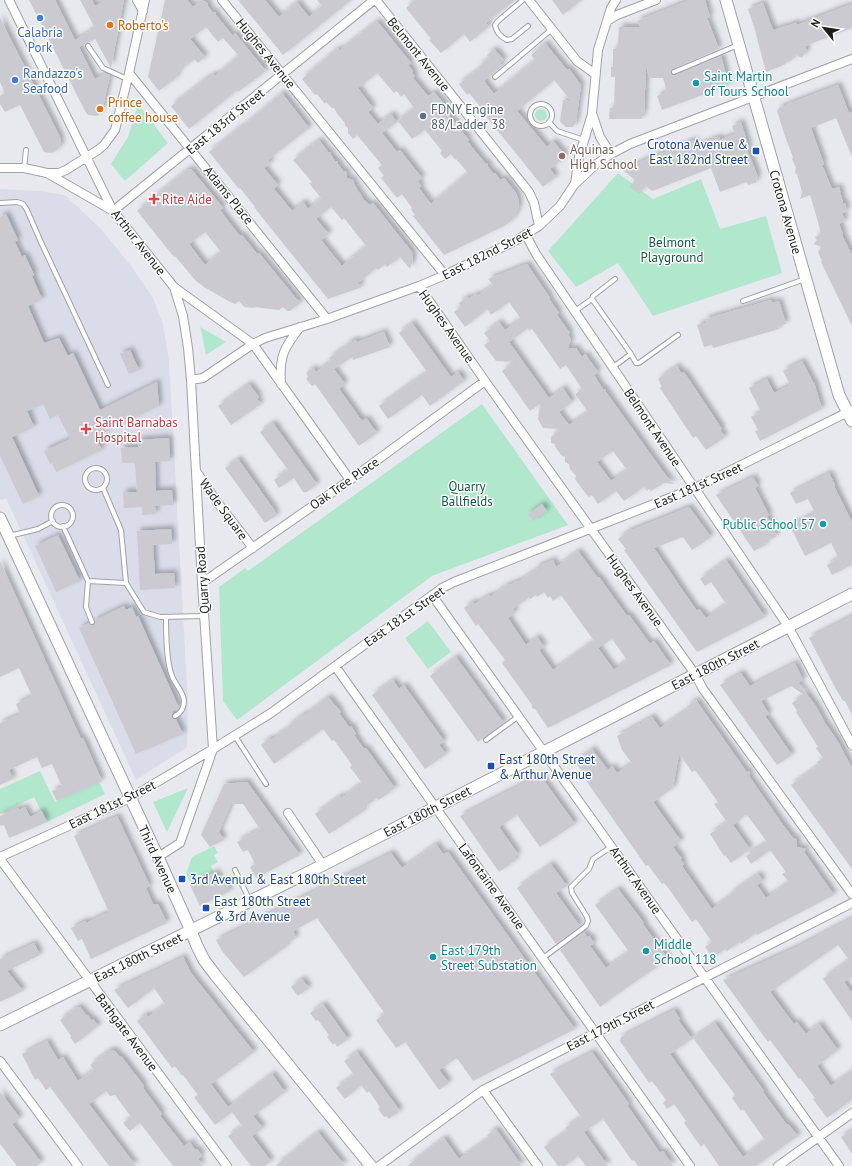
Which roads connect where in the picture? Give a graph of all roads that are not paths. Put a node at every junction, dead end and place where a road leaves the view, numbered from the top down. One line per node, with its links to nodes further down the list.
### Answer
1 (9, 0): 30 (street, Arthur Avenue)
2 (137, 0): 11 (street)
3 (145, 0): 11 (street)
4 (222, 0): 19 (street, Hughes Avenue)
5 (375, 0): 19 (street, East 183rd Street); 37 (street, Belmont Avenue)
6 (523, 0): 13 (lane)
7 (529, 0): 14 (street)
8 (616, 0): 12 (street)
9 (656, 0): 12 (street)
10 (726, 0): 15 (main road, Crotona Avenue)
11 (143, 11): 21 (street)
12 (607, 21): 20 (street)
13 (528, 26)
14 (553, 28): 20 (street); 22 (lane)
15 (738, 45): 18 (lane); 23 (main road, Crotona Avenue)
16 (88, 46): 21 (lane)
17 (852, 60): 23 (street, East 182nd Street)
18 (674, 72)
19 (283, 74): 27 (street, East 183rd Street); 39 (street, Hughes Avenue)
20 (595, 74): 24 (street)
21 (128, 76): 27 (street, Adams Place); 30 (street)
22 (495, 77)
23 (754, 97): 29 (street, East 182nd Street); 41 (main road, Crotona Avenue)
24 (592, 114): 26 (street); 29 (street)
25 (549, 122): 25 (lane); 26 (lane)
26 (584, 140): 34 (street)
27 (191, 148): 36 (street, East 183rd Street); 47 (street, Adams Place)
28 (26, 150): 32 (lane)
29 (611, 154): 34 (street, East 182nd Street)
30 (87, 156): 33 (street); 36 (street, Arthur Avenue)
31 (0, 168): 32 (street)
32 (24, 168): 33 (street)
33 (47, 173): 36 (street)
34 (574, 185): 37 (street, East 182nd Street)
35 (0, 203): 56 (lane)
36 (113, 211): 43 (street, Arthur Avenue)
37 (539, 226): 38 (street, East 182nd Street)
38 (526, 235): 39 (street, East 182nd Street); 46 (street, Belmont Avenue)
39 (445, 275): 42 (street, East 182nd Street)
40 (616, 279): 44 (lane)
41 (806, 279): 45 (lane); 57 (main road, Crotona Avenue)
42 (419, 286): 47 (street, East 182nd Street); 54 (street, Hughes Avenue)
43 (174, 287): 50 (street, Arthur Avenue); 53 (street, Quarry Road)
44 (592, 299): 46 (lane); 51 (lane)
45 (743, 301)
46 (575, 311): 52 (street, Belmont Avenue)
47 (327, 319): 48 (street, East 182nd Street)
48 (301, 326): 50 (street, East 182nd Street); 55 (street)
49 (678, 335): 51 (lane)
50 (253, 344): 53 (street, East 182nd Street); 55 (street, Arthur Avenue)
51 (630, 354): 52 (lane)
52 (613, 368): 61 (street, Belmont Avenue)
53 (191, 380): 58 (street, Quarry Road)
54 (485, 381): 59 (street, Oak Tree Place); 65 (street, Hughes Avenue)
55 (281, 384): 59 (street, Arthur Avenue)
56 (108, 385)
57 (850, 414): 61 (street, East 181st Street)
58 (196, 470): 67 (street, Wade Square); 70 (street, Quarry Road)
59 (350, 480): 67 (street, Oak Tree Place)
60 (103, 488): 60 (lane); 69 (lane)
61 (695, 488): 65 (street, East 181st Street); 76 (street, Belmont Avenue)
62 (0, 518): 66 (main road, Third Avenue)
63 (53, 521): 64 (lane); 64 (lane); 66 (lane)
64 (63, 526): 68 (lane)
65 (592, 529): 71 (street, East 181st Street); 78 (street, Hughes Avenue)
66 (4, 538): 87 (main road, Third Avenue)
67 (253, 548): 70 (street, Oak Tree Place)
68 (88, 581): 69 (lane); 75 (lane)
69 (126, 583): 74 (lane)
70 (202, 583): 73 (street, Quarry Road)
71 (432, 594): 77 (street, East 181st Street); 80 (street, Arthur Avenue)
72 (852, 594): 76 (main road, East 180th Street)
73 (204, 616): 74 (lane); 84 (street, Quarry Road)
74 (166, 617): 79 (lane)
75 (92, 622)
76 (788, 626): 78 (main road, East 180th Street); 83 (street, Belmont Avenue)
77 (334, 666): 81 (street, East 181st Street); 88 (street, Lafontaine Avenue)
78 (696, 674): 85 (main road, East 180th Street); 95 (street, Hughes Avenue)
79 (175, 716)
80 (519, 716): 82 (lane); 85 (street, Arthur Avenue)
81 (235, 735): 84 (street, East 181st Street); 86 (lane)
82 (486, 740)
83 (852, 745)
84 (213, 749): 87 (street, East 181st Street); 91 (street, Quarry Road)
85 (544, 751): 88 (main road, East 180th Street); 90 (street, Arthur Avenue)
86 (266, 784)
87 (130, 798): 91 (main road, Third Avenue); 92 (street, East 181st Street)
88 (435, 807): 93 (main road, East 180th Street); 99 (street, Lafontaine Avenue)
89 (288, 813): 93 (street)
90 (612, 846): 99 (lane); 100 (street, Arthur Avenue)
91 (158, 857): 98 (main road, Third Avenue)
92 (0, 858): 101 (street, Bathgate Avenue)
93 (323, 865): 96 (main road, East 180th Street)
94 (235, 870): 96 (lane)
95 (852, 894)
96 (251, 901): 98 (main road, East 180th Street)
97 (852, 903): 100 (street, East 179th Street)
98 (192, 931): 101 (main road, East 180th Street); 110 (main road, Third Avenue)
99 (543, 958): 103 (street, Lafontaine Avenue)
100 (704, 977): 103 (street, East 179th Street); 107 (street, Arthur Avenue)
101 (89, 980): 102 (main road, East 180th Street); 109 (street, Bathgate Avenue)
102 (0, 1025)
103 (595, 1033): 105 (street, East 179th Street); 113 (street, Lafontaine Avenue)
104 (0, 1061): 108 (street)
105 (483, 1090): 111 (street, East 179th Street); 112 (street)
106 (852, 1113): 107 (street)
107 (819, 1137): 114 (street); 115 (street, Arthur Avenue)
108 (78, 1166)
109 (227, 1166)
110 (371, 1166)
111 (379, 1166)
112 (538, 1166)
113 (690, 1166)
114 (778, 1166)
115 (839, 1166)

